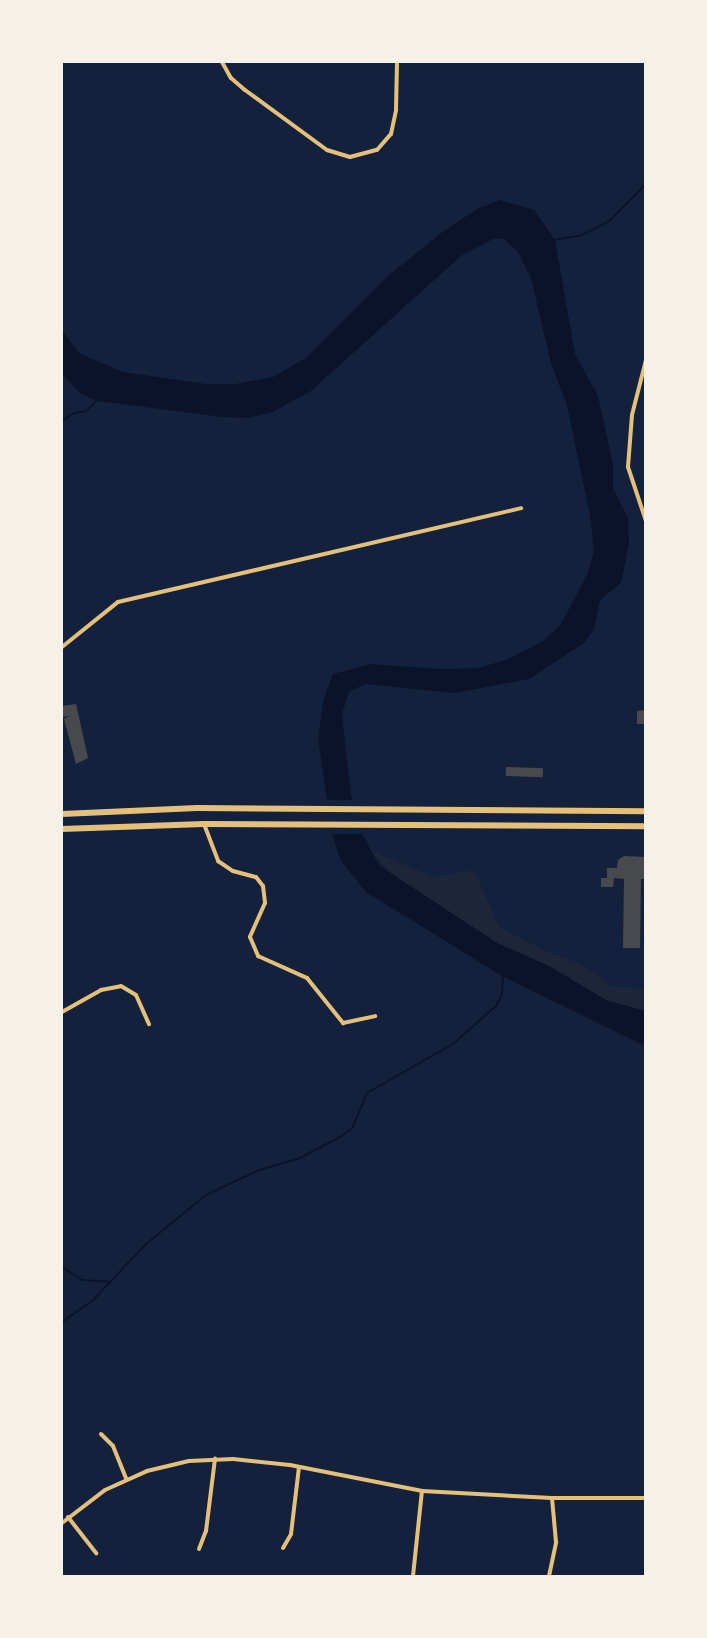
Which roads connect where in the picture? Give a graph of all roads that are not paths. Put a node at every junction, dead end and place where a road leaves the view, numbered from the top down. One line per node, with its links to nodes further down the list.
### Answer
1 (222, 62): 2 (street)
2 (397, 62)
3 (645, 360): 5 (street)
4 (521, 508): 6 (street)
5 (645, 521)
6 (62, 647)
7 (143, 808): 8 (main road); 9 (main road); 10 (main road)
8 (645, 810)
9 (62, 814)
10 (144, 824): 11 (main road); 13 (main road)
11 (204, 824): 12 (main road); 15 (street)
12 (645, 826)
13 (62, 829)
14 (62, 1012): 16 (street)
15 (375, 1016)
16 (150, 1024)
17 (101, 1434): 20 (street)
18 (215, 1459): 19 (street); 20 (street); 27 (street)
19 (299, 1467): 21 (street); 26 (street)
20 (126, 1479): 24 (street)
21 (422, 1491): 22 (street); 29 (street)
22 (552, 1498): 23 (street); 30 (street)
23 (645, 1498)
24 (68, 1518): 25 (street); 28 (street)
25 (62, 1523)
26 (283, 1548)
27 (199, 1549)
28 (96, 1553)
29 (413, 1576)
30 (549, 1576)

